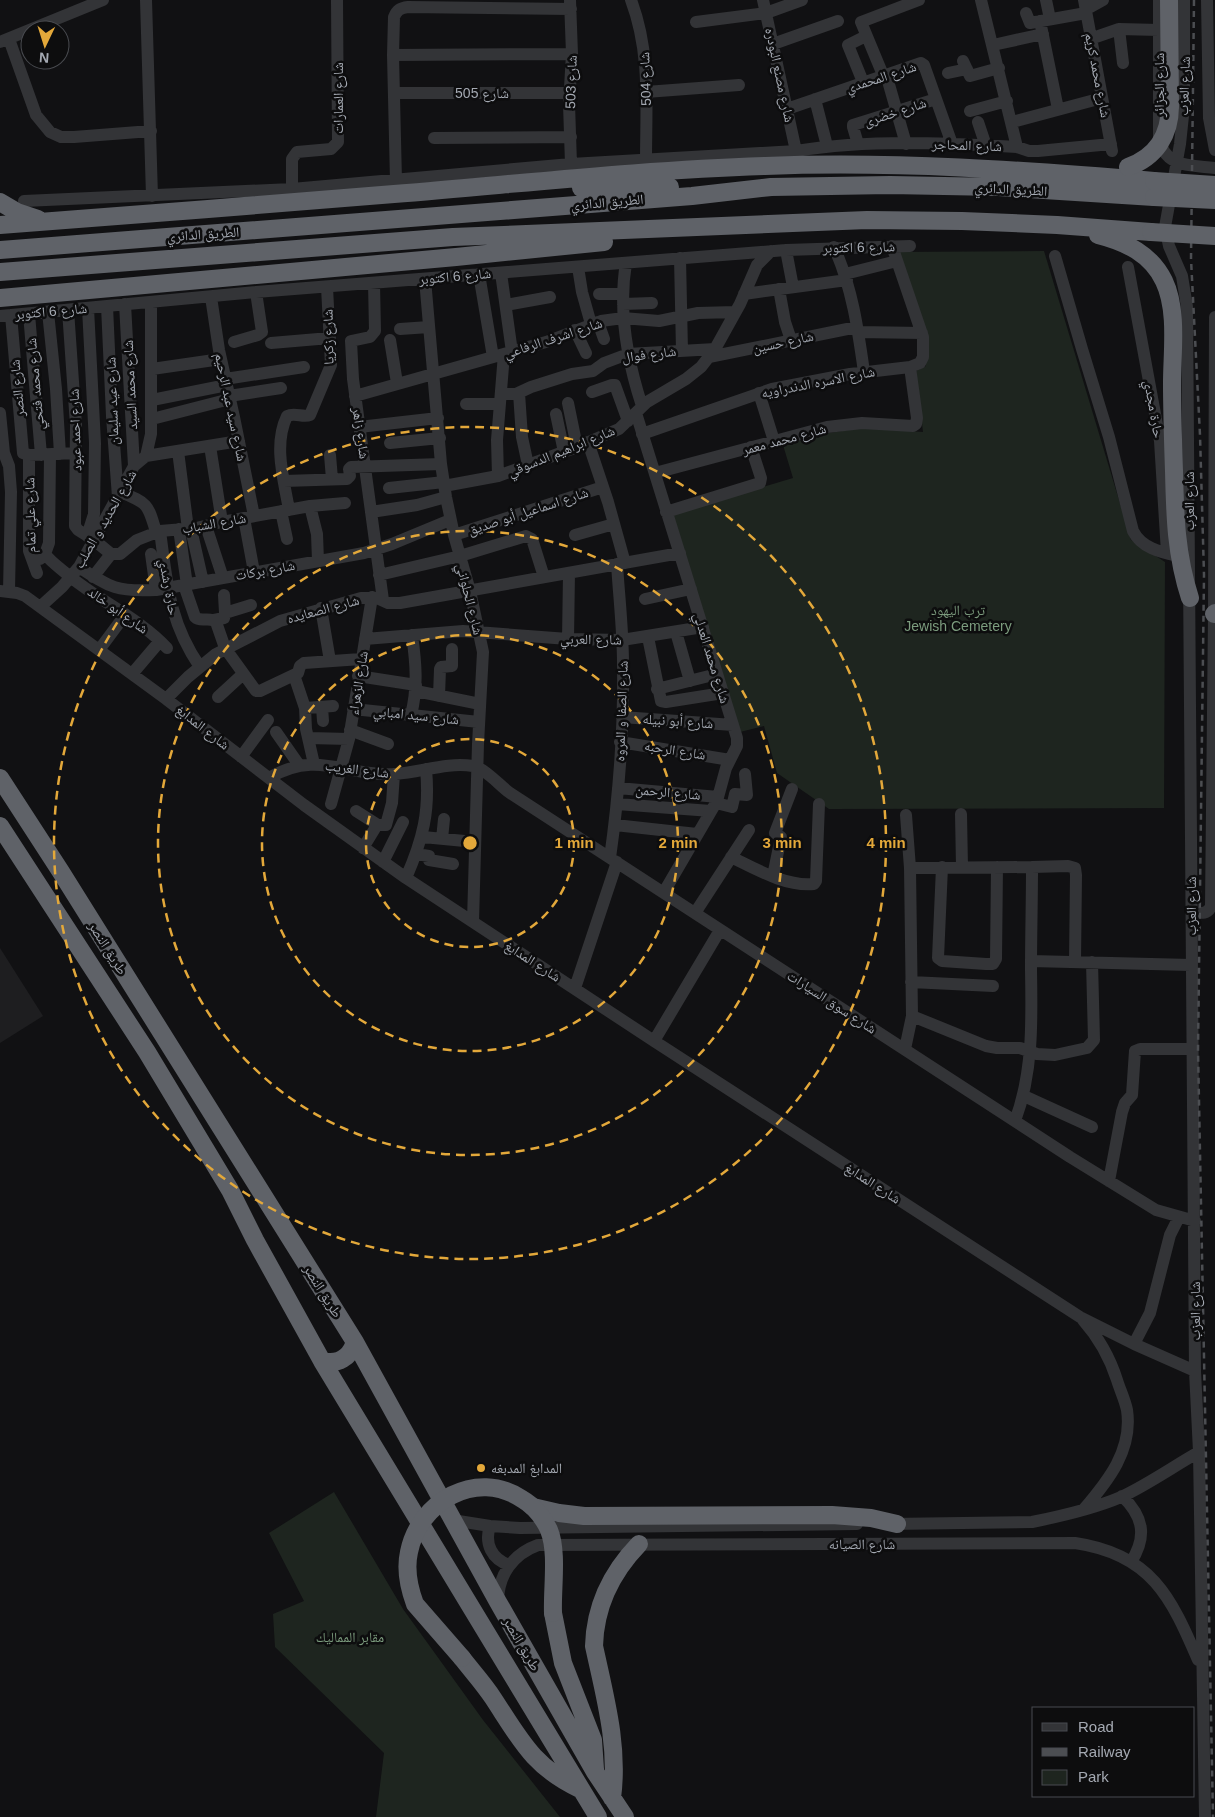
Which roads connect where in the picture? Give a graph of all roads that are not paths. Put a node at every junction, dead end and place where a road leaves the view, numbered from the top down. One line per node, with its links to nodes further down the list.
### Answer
1 (103, 0): 28 (street)
2 (146, 0): 52 (street)
3 (337, 0): 72 (street, شارع العمارات)
4 (631, 0): 39 (street, شارع 504)
5 (763, 0): 18 (street, شارع مصنع البودره)
6 (802, 0): 18 (street)
7 (919, 0): 15 (street)
8 (981, 0): 30 (street, شارع المحاجر)
9 (1046, 0): 20 (street)
10 (1104, 0): 17 (street)
11 (1159, 0): 24 (street, شارع الجزائر)
12 (1169, 0): 67 (highway, bridge)
13 (1184, 0): 64 (street, شارع العزب)
14 (1208, 0): 61 (street)
15 (905, 2): 26 (street)
16 (571, 4): 31 (street, شارع 503); 32 (street)
17 (1085, 8): 20 (street); 27 (street, شارع محمد كريم)
18 (766, 13): 22 (street); 29 (street, شارع مصنع البودره)
19 (1026, 13): 20 (street)
20 (1045, 20): 25 (street)
21 (838, 21): 29 (street)
22 (696, 22)
23 (1119, 30): 24 (street); 27 (street); 33 (street)
24 (1159, 30): 64 (street, شارع الجزائر)
25 (1043, 34): 30 (street); 46 (street)
26 (866, 36): 36 (street); 37 (street)
27 (1090, 39): 42 (street, شارع محمد كريم)
28 (5, 40): 52 (street)
29 (773, 44): 47 (street, شارع مصنع البودره)
30 (993, 45): 34 (street, شارع المحاجر)
31 (572, 54): 32 (street); 41 (street, شارع 503)
32 (393, 55): 40 (street)
33 (1123, 63)
34 (999, 68): 35 (street); 45 (street, شارع المحاجر)
35 (948, 73)
36 (884, 75): 37 (street, شارع المحمدي); 44 (street, شارع المحمدي); 48 (street)
37 (863, 82): 43 (street, شارع المحمدي)
38 (739, 85): 39 (street)
39 (646, 92): 63 (street, شارع 504)
40 (394, 93): 41 (street, شارع 505); 68 (street)
41 (570, 94): 53 (street, شارع 503)
42 (1102, 98): 46 (street); 60 (street, شارع محمد كريم)
43 (815, 99): 47 (street, شارع المحمدي); 58 (street)
44 (936, 99): 48 (street, شارع خضرى); 57 (street, شارع المحمدي)
45 (1007, 101): 49 (street); 51 (street, شارع المحاجر)
46 (1058, 108): 51 (street)
47 (787, 109): 62 (street, شارع مصنع البودره)
48 (896, 111): 55 (street, شارع خضرى); 56 (street)
49 (970, 111)
50 (978, 122): 59 (street)
51 (1012, 122): 60 (street, شارع المحاجر)
52 (152, 131): 74 (street)
53 (570, 137): 54 (street); 65 (street, شارع 503)
54 (434, 138)
55 (858, 144): 56 (street, شارع المحاجر); 58 (street, شارع المحاجر)
56 (906, 144): 57 (street, شارع المحاجر)
57 (952, 144): 59 (street, شارع المحاجر)
58 (827, 146): 62 (street, شارع المحاجر)
59 (986, 146): 60 (street, شارع المحاجر)
60 (1018, 147)
61 (1215, 150)
62 (796, 151): 63 (street, شارع المحاجر)
63 (646, 161): 65 (street, شارع المحاجر)
64 (1176, 163): 66 (street); 214 (street, شارع العزب)
65 (571, 164): 68 (street, شارع المحاجر)
66 (1215, 168)
67 (1097, 176): 69 (highway); 73 (highway)
68 (396, 181): 72 (street, شارع المحاجر)
69 (491, 185): 71 (highway); 78 (highway)
70 (1215, 185): 73 (highway, bridge)
71 (771, 187): 73 (highway, الطريق الدائري); 86 (highway, الطريق الدائري)
72 (292, 189): 74 (street, شارع المحاجر)
73 (1154, 189): 75 (highway, الطريق الدائري, bridge)
74 (152, 196): 76 (street, شارع المحاجر)
75 (1215, 200)
76 (24, 201)
77 (0, 202): 78 (highway)
78 (50, 221): 81 (highway)
79 (772, 224): 80 (highway, الطريق الدائري); 95 (highway, الطريق الدائري); 109 (highway)
80 (1057, 224): 82 (highway, الطريق الدائري, bridge); 214 (highway)
81 (0, 225)
82 (1215, 236)
83 (892, 246): 84 (street, شارع 6 اكتوبر); 85 (street, شارع 6 اكتوبر); 91 (street)
84 (910, 246)
85 (834, 247): 87 (street, شارع 6 اكتوبر); 98 (street)
86 (0, 250)
87 (786, 250): 88 (street, شارع 6 اكتوبر); 102 (street)
88 (771, 251): 90 (street, شارع 6 اكتوبر); 106 (street, شارع ابراهيم الدسوقي)
89 (1055, 256): 214 (street)
90 (680, 258): 92 (street, شارع 6 اكتوبر); 122 (street)
91 (897, 261): 98 (street); 130 (street)
92 (626, 263): 93 (street, شارع 6 اكتوبر); 110 (street)
93 (578, 267): 96 (street, شارع 6 اكتوبر); 125 (street)
94 (1128, 267): 214 (street, حارة مجدي)
95 (0, 272)
96 (501, 273): 97 (street, شارع 6 اكتوبر); 114 (street)
97 (479, 274): 99 (street, شارع 6 اكتوبر); 141 (street)
98 (846, 277): 102 (street); 128 (street)
99 (425, 279): 100 (street, شارع 6 اكتوبر); 126 (street, شارع الحلواني)
100 (374, 283): 101 (street, شارع 6 اكتوبر); 133 (street)
101 (327, 287): 104 (street, شارع 6 اكتوبر); 131 (street, شارع زكريا)
102 (793, 287): 103 (street)
103 (779, 289): 106 (street); 135 (street)
104 (256, 292): 107 (street, شارع 6 اكتوبر); 136 (street)
105 (599, 294): 110 (street)
106 (744, 294): 119 (street, شارع ابراهيم الدسوقي)
107 (211, 297): 111 (street, شارع 6 اكتوبر); 143 (street, شارع سيد عبد الرحيم)
108 (550, 297): 114 (street)
109 (0, 298)
110 (623, 299): 112 (street); 124 (street)
111 (151, 302): 113 (street, شارع 6 اكتوبر); 146 (street, شارع الحديد و الصلب)
112 (652, 303)
113 (125, 304): 115 (street, شارع 6 اكتوبر); 181 (street, شارع محمد السيد)
114 (506, 305): 141 (street)
115 (107, 306): 116 (street, شارع 6 اكتوبر); 191 (street, شارع عيد سليمان)
116 (88, 308): 117 (street, شارع 6 اكتوبر); 206 (street)
117 (68, 310): 118 (street, شارع 6 اكتوبر); 176 (street, شارع احمد عبود)
118 (48, 312): 120 (street, شارع 6 اكتوبر); 177 (street)
119 (735, 312): 122 (street, شارع اشرف الرفاعي); 140 (street, شارع ابراهيم الدسوقي)
120 (29, 314): 121 (street, شارع 6 اكتوبر); 177 (street, شارع محمد فتحي)
121 (5, 316): 177 (street, شارع النصر)
122 (681, 316): 124 (street, شارع اشرف الرفاعي); 138 (street)
123 (1215, 317): 237 (street)
124 (624, 318): 125 (street, شارع اشرف الرفاعي); 142 (street)
125 (595, 323): 129 (street, شارع اشرف الرفاعي); 132 (street)
126 (429, 327): 127 (street); 148 (street, شارع الحلواني)
127 (400, 328)
128 (858, 329): 130 (street, شارع حسين); 135 (street, شارع حسين); 147 (street)
129 (576, 330): 139 (street); 141 (street, شارع اشرف الرفاعي)
130 (922, 333): 145 (street)
131 (330, 339): 133 (street); 137 (street); 187 (street, شارع زكريا)
132 (604, 339)
133 (352, 340): 155 (street, شارع زاهر)
134 (390, 340): 149 (street)
135 (791, 340): 140 (street, شارع حسين)
136 (234, 342)
137 (271, 343)
138 (682, 350): 140 (street, شارع فوال); 142 (street, شارع فوال)
139 (586, 353)
140 (712, 353): 161 (street, شارع ابراهيم الدسوقي)
141 (503, 354): 148 (street, شارع اشرف الرفاعي); 156 (street)
142 (628, 354): 153 (street, شارع فوال); 161 (street)
143 (221, 359): 146 (street); 151 (street, شارع سيد عبد الرحيم)
144 (304, 367): 151 (street)
145 (910, 367): 147 (street, شارع الاسره الدندراويه); 169 (street, شارع محمد معمر)
146 (152, 369): 157 (street, شارع الحديد و الصلب)
147 (864, 372): 154 (street, شارع الاسره الدندراويه)
148 (433, 373): 149 (street, شارع اشرف الرفاعي); 163 (street, شارع الحلواني)
149 (397, 383): 155 (street, شارع اشرف الرفاعي)
150 (281, 388): 151 (street)
151 (228, 390): 157 (street); 164 (street); 168 (street, شارع سيد عبد الرحيم)
152 (592, 392): 161 (street)
153 (519, 393): 156 (street, شارع فوال); 183 (street)
154 (759, 393): 166 (street, شارع الاسره الدندراويه); 169 (street)
155 (356, 396): 165 (street, شارع زاهر)
156 (500, 399): 159 (street, شارع فوال); 185 (street)
157 (152, 400): 164 (street, شارع الحديد و الصلب)
158 (568, 403): 171 (street, شارع الصفا و المروه)
159 (466, 404)
160 (0, 413): 228 (street)
161 (635, 413): 166 (street, شارع محمد العدلي); 171 (street, شارع ابراهيم الدسوقي)
162 (556, 414): 175 (street)
163 (438, 418): 165 (street); 167 (street, شارع الحلواني)
164 (152, 419): 179 (street, شارع الحديد و الصلب)
165 (359, 427): 182 (street, شارع زاهر)
166 (642, 434): 184 (street, شارع محمد العدلي)
167 (440, 438): 170 (street); 180 (street, شارع الحلواني)
168 (239, 441): 172 (street); 197 (street, شارع سيد عبد الرحيم)
169 (774, 441): 173 (street, شارع محمد معمر)
170 (390, 444)
171 (583, 445): 175 (street, شارع ابراهيم الدسوقي); 188 (street, شارع الصفا و المروه)
172 (210, 446): 174 (street); 199 (street)
173 (751, 447): 184 (street, شارع محمد معمر); 196 (street)
174 (178, 451): 179 (street); 202 (street)
175 (564, 452): 183 (street, شارع ابراهيم الدسوقي)
176 (76, 453): 177 (street); 206 (street, شارع احمد عبود)
177 (45, 455): 210 (street); 210 (street, شارع علي تمام)
178 (330, 455): 186 (street)
179 (146, 456): 181 (street, شارع الحديد و الصلب)
180 (441, 464): 182 (street); 190 (street, شارع الحلواني)
181 (134, 466): 191 (street, شارع الحديد و الصلب)
182 (366, 466): 186 (street); 195 (street, شارع زاهر)
183 (528, 466): 185 (street, شارع ابراهيم الدسوقي)
184 (655, 473): 196 (street, شارع محمد العدلي)
185 (498, 476): 190 (street, شارع ابراهيم الدسوقي)
186 (332, 480): 187 (street)
187 (284, 481): 194 (street, شارع زكريا)
188 (603, 487): 200 (street, شارع الصفا و المروه); 204 (street, شارع اسماعيل أبو صديق)
189 (389, 488): 190 (street)
190 (445, 488): 195 (street); 198 (street, شارع الحلواني)
191 (119, 494): 203 (street, حارة رشدي); 206 (street, شارع الحديد و الصلب)
192 (345, 503): 193 (street, شارع الشباب)
193 (310, 506): 194 (street, شارع الشباب); 215 (street)
194 (285, 510): 197 (street, شارع الشباب); 207 (street, شارع زكريا)
195 (371, 512): 208 (street, شارع زاهر)
196 (666, 512): 209 (street, شارع محمد العدلي)
197 (249, 517): 199 (street, شارع الشباب); 218 (street, شارع سيد عبد الرحيم)
198 (450, 520): 204 (street, شارع الحلواني); 208 (street, شارع بركات)
199 (222, 522): 201 (street, شارع الشباب)
200 (614, 524): 205 (street); 216 (street, شارع الصفا و المروه)
201 (206, 526): 202 (street, شارع الشباب); 223 (street)
202 (186, 529): 203 (street, شارع الشباب); 224 (street); 225 (street)
203 (158, 532): 211 (street, شارع الشباب); 226 (street, حارة رشدي)
204 (454, 535): 213 (street, شارع الحلواني)
205 (575, 535)
206 (91, 538): 211 (street); 217 (street, شارع الحديد و الصلب)
207 (287, 539)
208 (376, 550): 215 (street, شارع بركات); 220 (street, شارع زاهر)
209 (680, 553): 216 (street, شارع الصعايده); 227 (street, شارع محمد العدلي)
210 (46, 554): 217 (street, شارع أبو خالد)
211 (111, 554): 221 (street)
212 (150, 554): 226 (street)
213 (460, 556): 220 (street); 222 (street); 229 (street, شارع الحلواني)
214 (1178, 556): 231 (highway)
215 (318, 561): 218 (street, شارع بركات)
216 (621, 564): 219 (street, شارع الصعايده); 247 (street, شارع الصفا و المروه)
217 (75, 572): 221 (street, شارع بركات); 235 (street, شارع الحديد و الصلب); 238 (street, شارع أبو خالد)
218 (254, 572): 223 (street, شارع بركات)
219 (569, 573): 222 (street, شارع الصعايده); 246 (street)
220 (379, 575): 232 (street, شارع زاهر)
221 (93, 577): 226 (street, شارع بركات)
222 (544, 577): 229 (street, شارع الصعايده)
223 (223, 578): 224 (street, شارع بركات)
224 (203, 582): 225 (street, شارع بركات)
225 (186, 585): 226 (street, شارع بركات); 239 (street)
226 (162, 589): 253 (street, حارة رشدي)
227 (691, 589): 233 (street); 240 (street, شارع محمد العدلي)
228 (4, 591): 235 (street, شارع المدابغ)
229 (470, 591): 232 (street, شارع الصعايده); 241 (street, شارع الحلواني)
230 (224, 594): 239 (street)
231 (1190, 598): 325 (street, شارع العزب)
232 (377, 599): 236 (street, شارع الصعايده); 245 (street, شارع الزهراء)
233 (645, 599)
234 (251, 605): 239 (street)
235 (40, 607): 250 (street, شارع المدابغ)
236 (321, 608): 248 (street, شارع الصعايده); 252 (street)
237 (1215, 613): 325 (street)
238 (125, 615): 250 (street); 254 (street, شارع أبو خالد)
239 (219, 617): 248 (street)
240 (703, 627): 242 (street, شارع العربي); 256 (street, شارع محمد العدلي)
241 (479, 632): 243 (street, شارع العربي); 246 (street, شارع العربي); 266 (street, شارع الحلواني)
242 (676, 632): 244 (street, شارع العربي); 259 (street)
243 (412, 635): 245 (street, شارع العربي); 260 (street)
244 (648, 637): 247 (street, شارع العربي); 262 (street)
245 (364, 639): 251 (street, شارع الزهراء)
246 (568, 639): 247 (street, شارع العربي)
247 (622, 640): 270 (street, شارع الصفا و المروه)
248 (225, 648): 253 (street, شارع الصعايده); 255 (street)
249 (452, 649): 263 (street)
250 (100, 650): 254 (street, شارع المدابغ)
251 (361, 659): 252 (street); 258 (street, شارع الزهراء)
252 (330, 660): 257 (street)
253 (200, 667): 265 (street, شارع الصعايده)
254 (132, 674): 265 (street, شارع المدابغ)
255 (243, 674): 257 (street); 264 (street)
256 (717, 674): 259 (street); 261 (street, شارع محمد العدلي)
257 (294, 675): 267 (street)
258 (358, 676): 260 (street); 268 (street, شارع الزهراء)
259 (690, 680): 262 (street)
260 (416, 688): 263 (street); 269 (street)
261 (723, 693): 262 (street); 274 (street, شارع محمد العدلي)
262 (658, 694)
263 (439, 696): 266 (street)
264 (218, 697)
265 (166, 699): 280 (street, شارع المدابغ)
266 (480, 704): 273 (street, شارع الحلواني)
267 (305, 708): 272 (street); 277 (street)
268 (353, 708): 269 (street, شارع سيد امبابي); 276 (street, شارع الزهراء)
269 (411, 715): 273 (street, شارع سيد امبابي)
270 (622, 717): 274 (street, شارع أبو نبيله); 278 (street, شارع الصفا و المروه)
271 (268, 720): 280 (street)
272 (323, 721)
273 (479, 722): 286 (street, شارع الحلواني)
274 (733, 725): 281 (street, شارع محمد العدلي)
275 (276, 732): 283 (street)
276 (349, 735): 277 (street); 279 (street); 284 (street, شارع الزهراء)
277 (309, 738): 282 (street)
278 (620, 742): 281 (street, شارع الرحبه); 291 (street, شارع الصفا و المروه)
279 (388, 744)
280 (241, 757): 290 (street, شارع المدابغ)
281 (730, 760): 295 (street, شارع محمد العدلي)
282 (314, 764): 283 (street, شارع الغريب); 284 (street, شارع الغريب)
283 (299, 765): 290 (street, شارع الغريب)
284 (341, 768): 287 (street, شارع الغريب); 293 (street, شارع الزهراء)
285 (426, 768): 286 (street, شارع الغريب); 287 (street, شارع الغريب); 307 (street)
286 (478, 768): 309 (street, شارع الحلواني); 313 (street, شارع سوق السيارات)
287 (394, 774): 302 (street)
288 (745, 774): 295 (street)
289 (0, 778): 347 (highway, طريق النصر)
290 (269, 778): 310 (street, شارع المدابغ)
291 (618, 788): 294 (street, شارع الصفا و المروه); 295 (street, شارع الرحمن)
292 (792, 789): 321 (street)
293 (331, 804)
294 (617, 804): 295 (street); 303 (street, شارع الصفا و المروه)
295 (715, 804): 306 (street, شارع محمد العدلي)
296 (819, 804): 321 (street)
297 (356, 811): 302 (street)
298 (961, 814): 317 (street)
299 (906, 816): 320 (street)
300 (444, 819): 308 (street)
301 (403, 822): 314 (street)
302 (378, 824): 310 (street)
303 (615, 826): 306 (street); 313 (street, شارع الصفا و المروه)
304 (1, 828): 349 (highway, طريق النصر)
305 (749, 830): 312 (street)
306 (698, 834): 323 (street, شارع محمد العدلي)
307 (423, 837): 308 (street); 311 (street)
308 (442, 839): 309 (street)
309 (475, 842): 326 (street, شارع الحلواني)
310 (363, 848): 314 (street, شارع المدابغ)
311 (416, 854): 315 (street); 322 (street)
312 (731, 857): 321 (street); 324 (street)
313 (614, 860): 323 (street, شارع سوق السيارات); 334 (street, شارع الصفا و المروه)
314 (383, 862): 322 (street, شارع المدابغ)
315 (453, 864)
316 (942, 867): 317 (street); 318 (street); 320 (street)
317 (962, 867): 318 (street)
318 (997, 867): 319 (street)
319 (1032, 867): 328 (street); 329 (street)
320 (910, 868): 332 (street)
321 (773, 876)
322 (406, 878): 326 (street, شارع المدابغ)
323 (664, 892): 324 (street, شارع سوق السيارات)
324 (695, 912): 327 (street, شارع سوق السيارات)
325 (1192, 912): 331 (street, شارع العزب)
326 (473, 922): 334 (street, شارع المدابغ)
327 (720, 930): 336 (street); 337 (street, شارع سوق السيارات)
328 (1031, 961): 329 (street); 339 (street)
329 (1075, 962): 330 (street)
330 (1092, 962): 331 (street); 339 (street)
331 (1191, 965): 338 (street, شارع العزب)
332 (911, 982): 333 (street); 335 (street)
333 (994, 986)
334 (575, 988): 336 (street, شارع المدابغ)
335 (912, 1016): 337 (street); 339 (street)
336 (654, 1041): 346 (street, شارع المدابغ)
337 (905, 1049): 341 (street, شارع سوق السيارات)
338 (1193, 1049): 343 (street); 345 (street, شارع العزب)
339 (1030, 1051): 340 (street)
340 (1024, 1096): 341 (street); 342 (street)
341 (1015, 1121): 343 (street, شارع سوق السيارات)
342 (1092, 1127)
343 (1109, 1181): 344 (street, شارع سوق السيارات)
344 (1179, 1217): 345 (street, شارع سوق السيارات); 348 (street)
345 (1195, 1221): 350 (street, شارع العزب)
346 (1080, 1317): 348 (street, شارع المدابغ); 354 (street, شارع المدابغ)
347 (355, 1342): 349 (highway); 355 (highway, طريق النصر)
348 (1134, 1344): 350 (street, شارع المدابغ)
349 (322, 1361): 364 (highway, طريق النصر)
350 (1195, 1371): 351 (street, شارع العزب)
351 (1199, 1452): 352 (street, شارع الصيانه); 362 (street, شارع العزب)
352 (1122, 1496): 354 (street, شارع الصيانه); 359 (street)
353 (533, 1507): 356 (highway); 363 (highway, bridge); 364 (highway, bridge)
354 (1083, 1510): 356 (street, شارع الصيانه)
355 (452, 1520): 357 (street, شارع الصيانه); 361 (highway, طريق النصر)
356 (897, 1524): 357 (street, شارع الصيانه)
357 (490, 1526): 360 (street)
358 (639, 1544): 359 (street, شارع الصيانه); 360 (street, شارع الصيانه); 365 (highway)
359 (1131, 1562): 362 (street, شارع الصيانه)
360 (509, 1565): 361 (street)
361 (498, 1602): 363 (highway, طريق النصر)
362 (1201, 1665): 368 (street, شارع العزب)
363 (595, 1772): 365 (highway, طريق النصر)
364 (581, 1790): 366 (highway, طريق النصر)
365 (612, 1798): 367 (highway, طريق النصر)
366 (598, 1817)
367 (625, 1817)
368 (1204, 1817)

